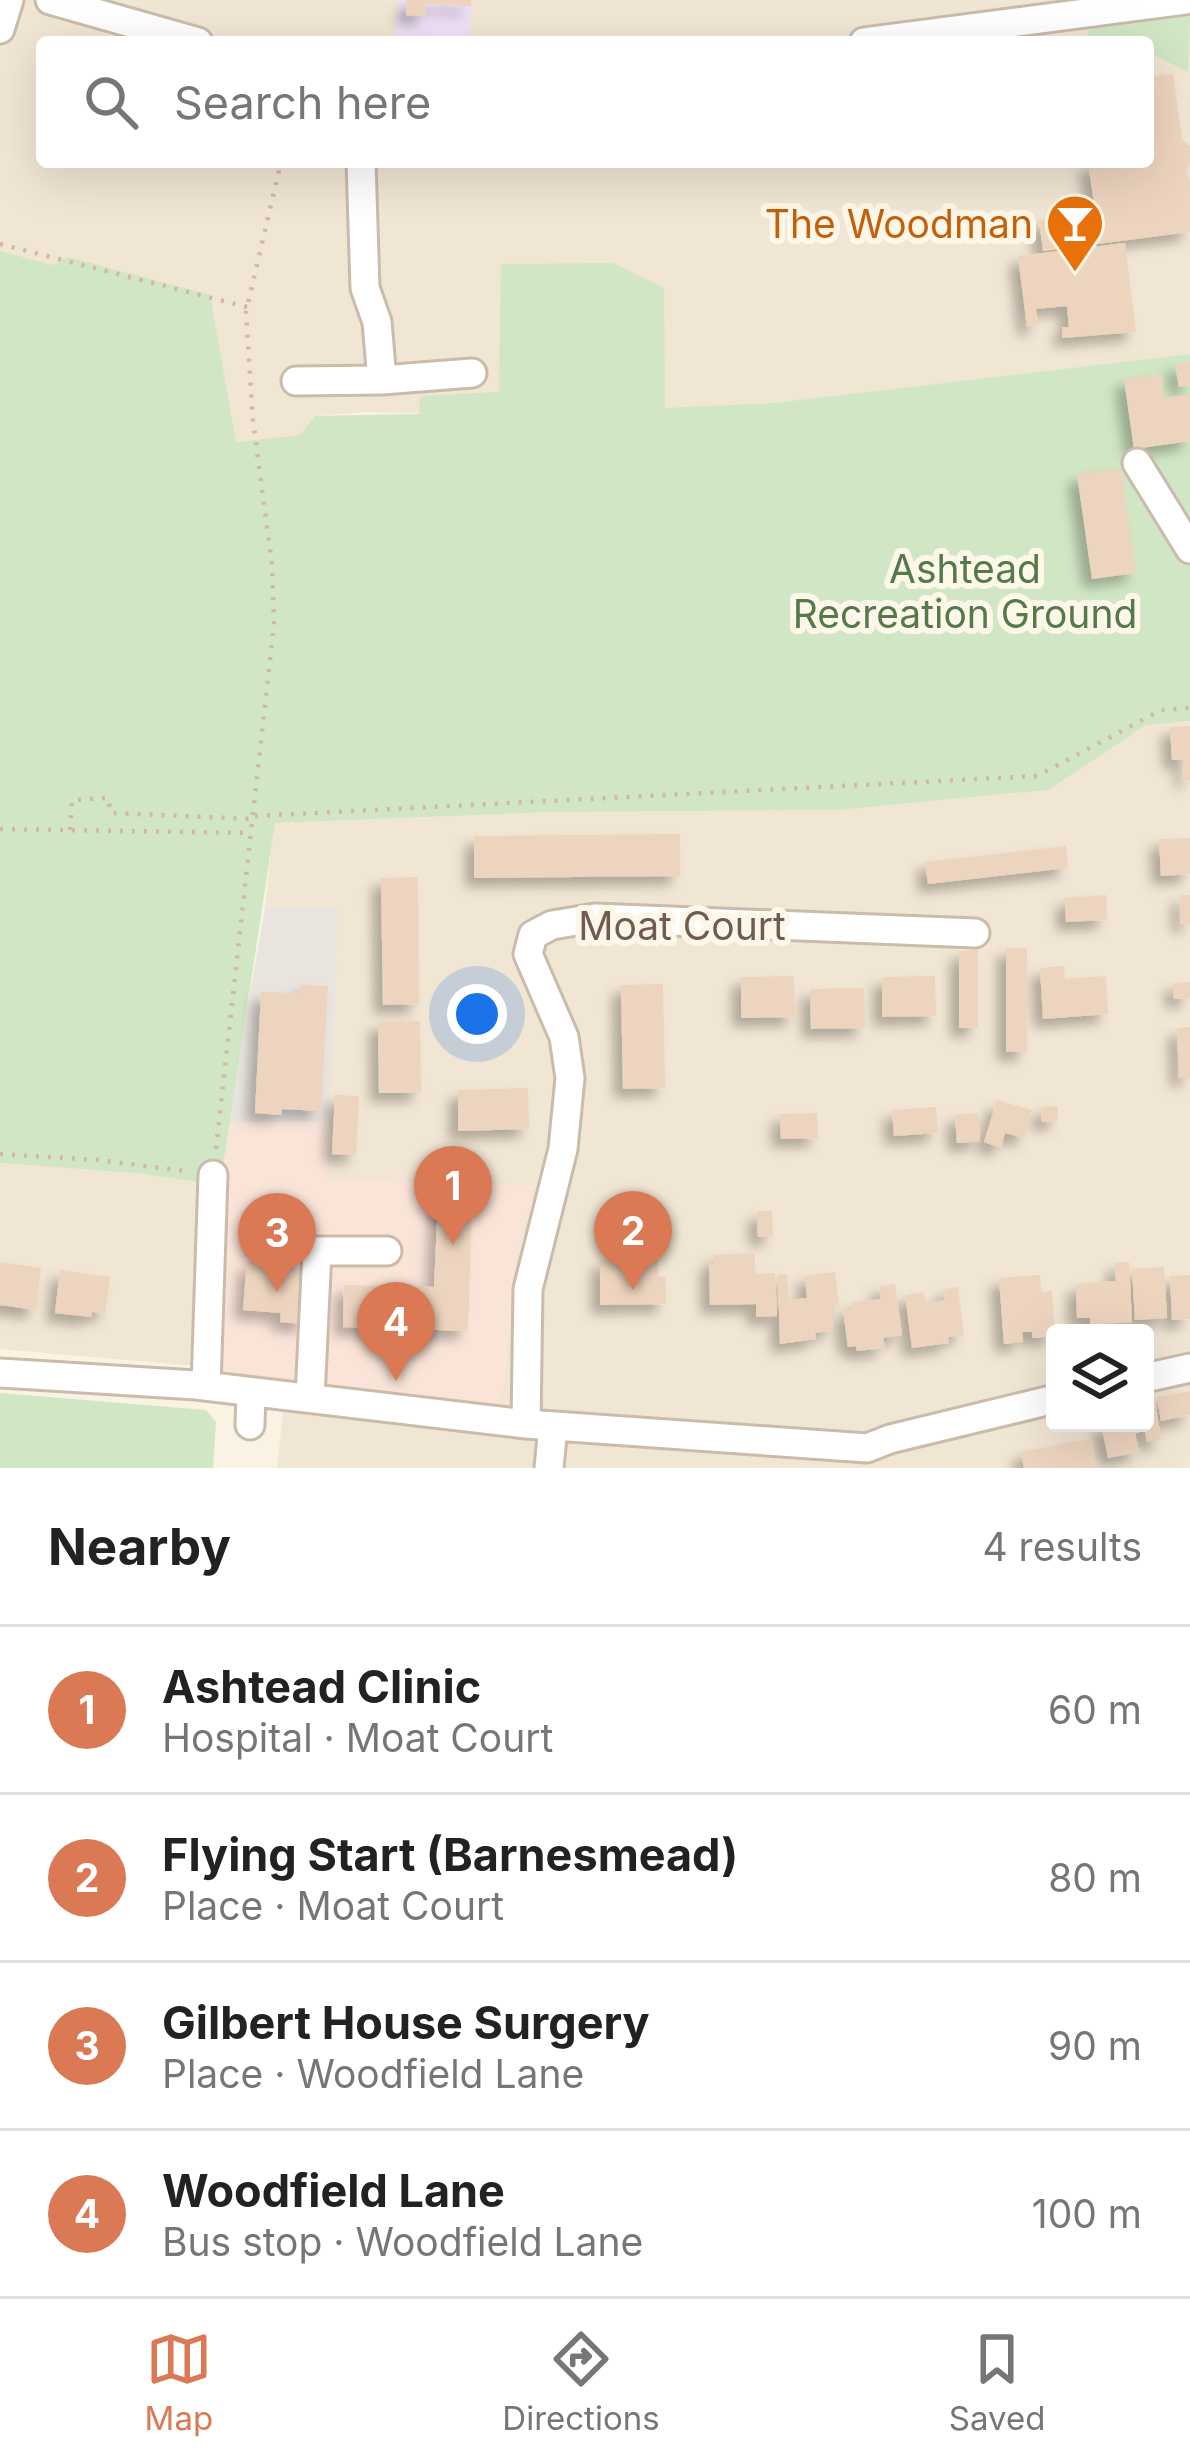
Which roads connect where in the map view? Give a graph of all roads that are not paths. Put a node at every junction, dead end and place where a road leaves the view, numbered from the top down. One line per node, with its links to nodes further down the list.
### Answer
1 (9, 0): 4 (street)
2 (50, 0): 5 (street)
3 (1185, 0): 6 (street)
4 (0, 29)
5 (176, 36)
6 (910, 36)
7 (361, 168): 9 (street)
8 (472, 373): 9 (street)
9 (382, 380): 10 (street)
10 (296, 381)
11 (1137, 464): 12 (street)
12 (1190, 549)
13 (976, 934): 24 (street, Moat Court)
14 (213, 1174): 19 (street)
15 (387, 1251): 21 (street)
16 (1190, 1368): 18 (street)
17 (0, 1373): 19 (street)
18 (1154, 1376)
19 (206, 1386): 20 (street)
20 (251, 1392): 21 (street); 23 (street)
21 (310, 1398): 24 (street)
22 (1046, 1401): 25 (street)
23 (250, 1425)
24 (539, 1425): 25 (street); 26 (street)
25 (868, 1458)
26 (550, 1468)

